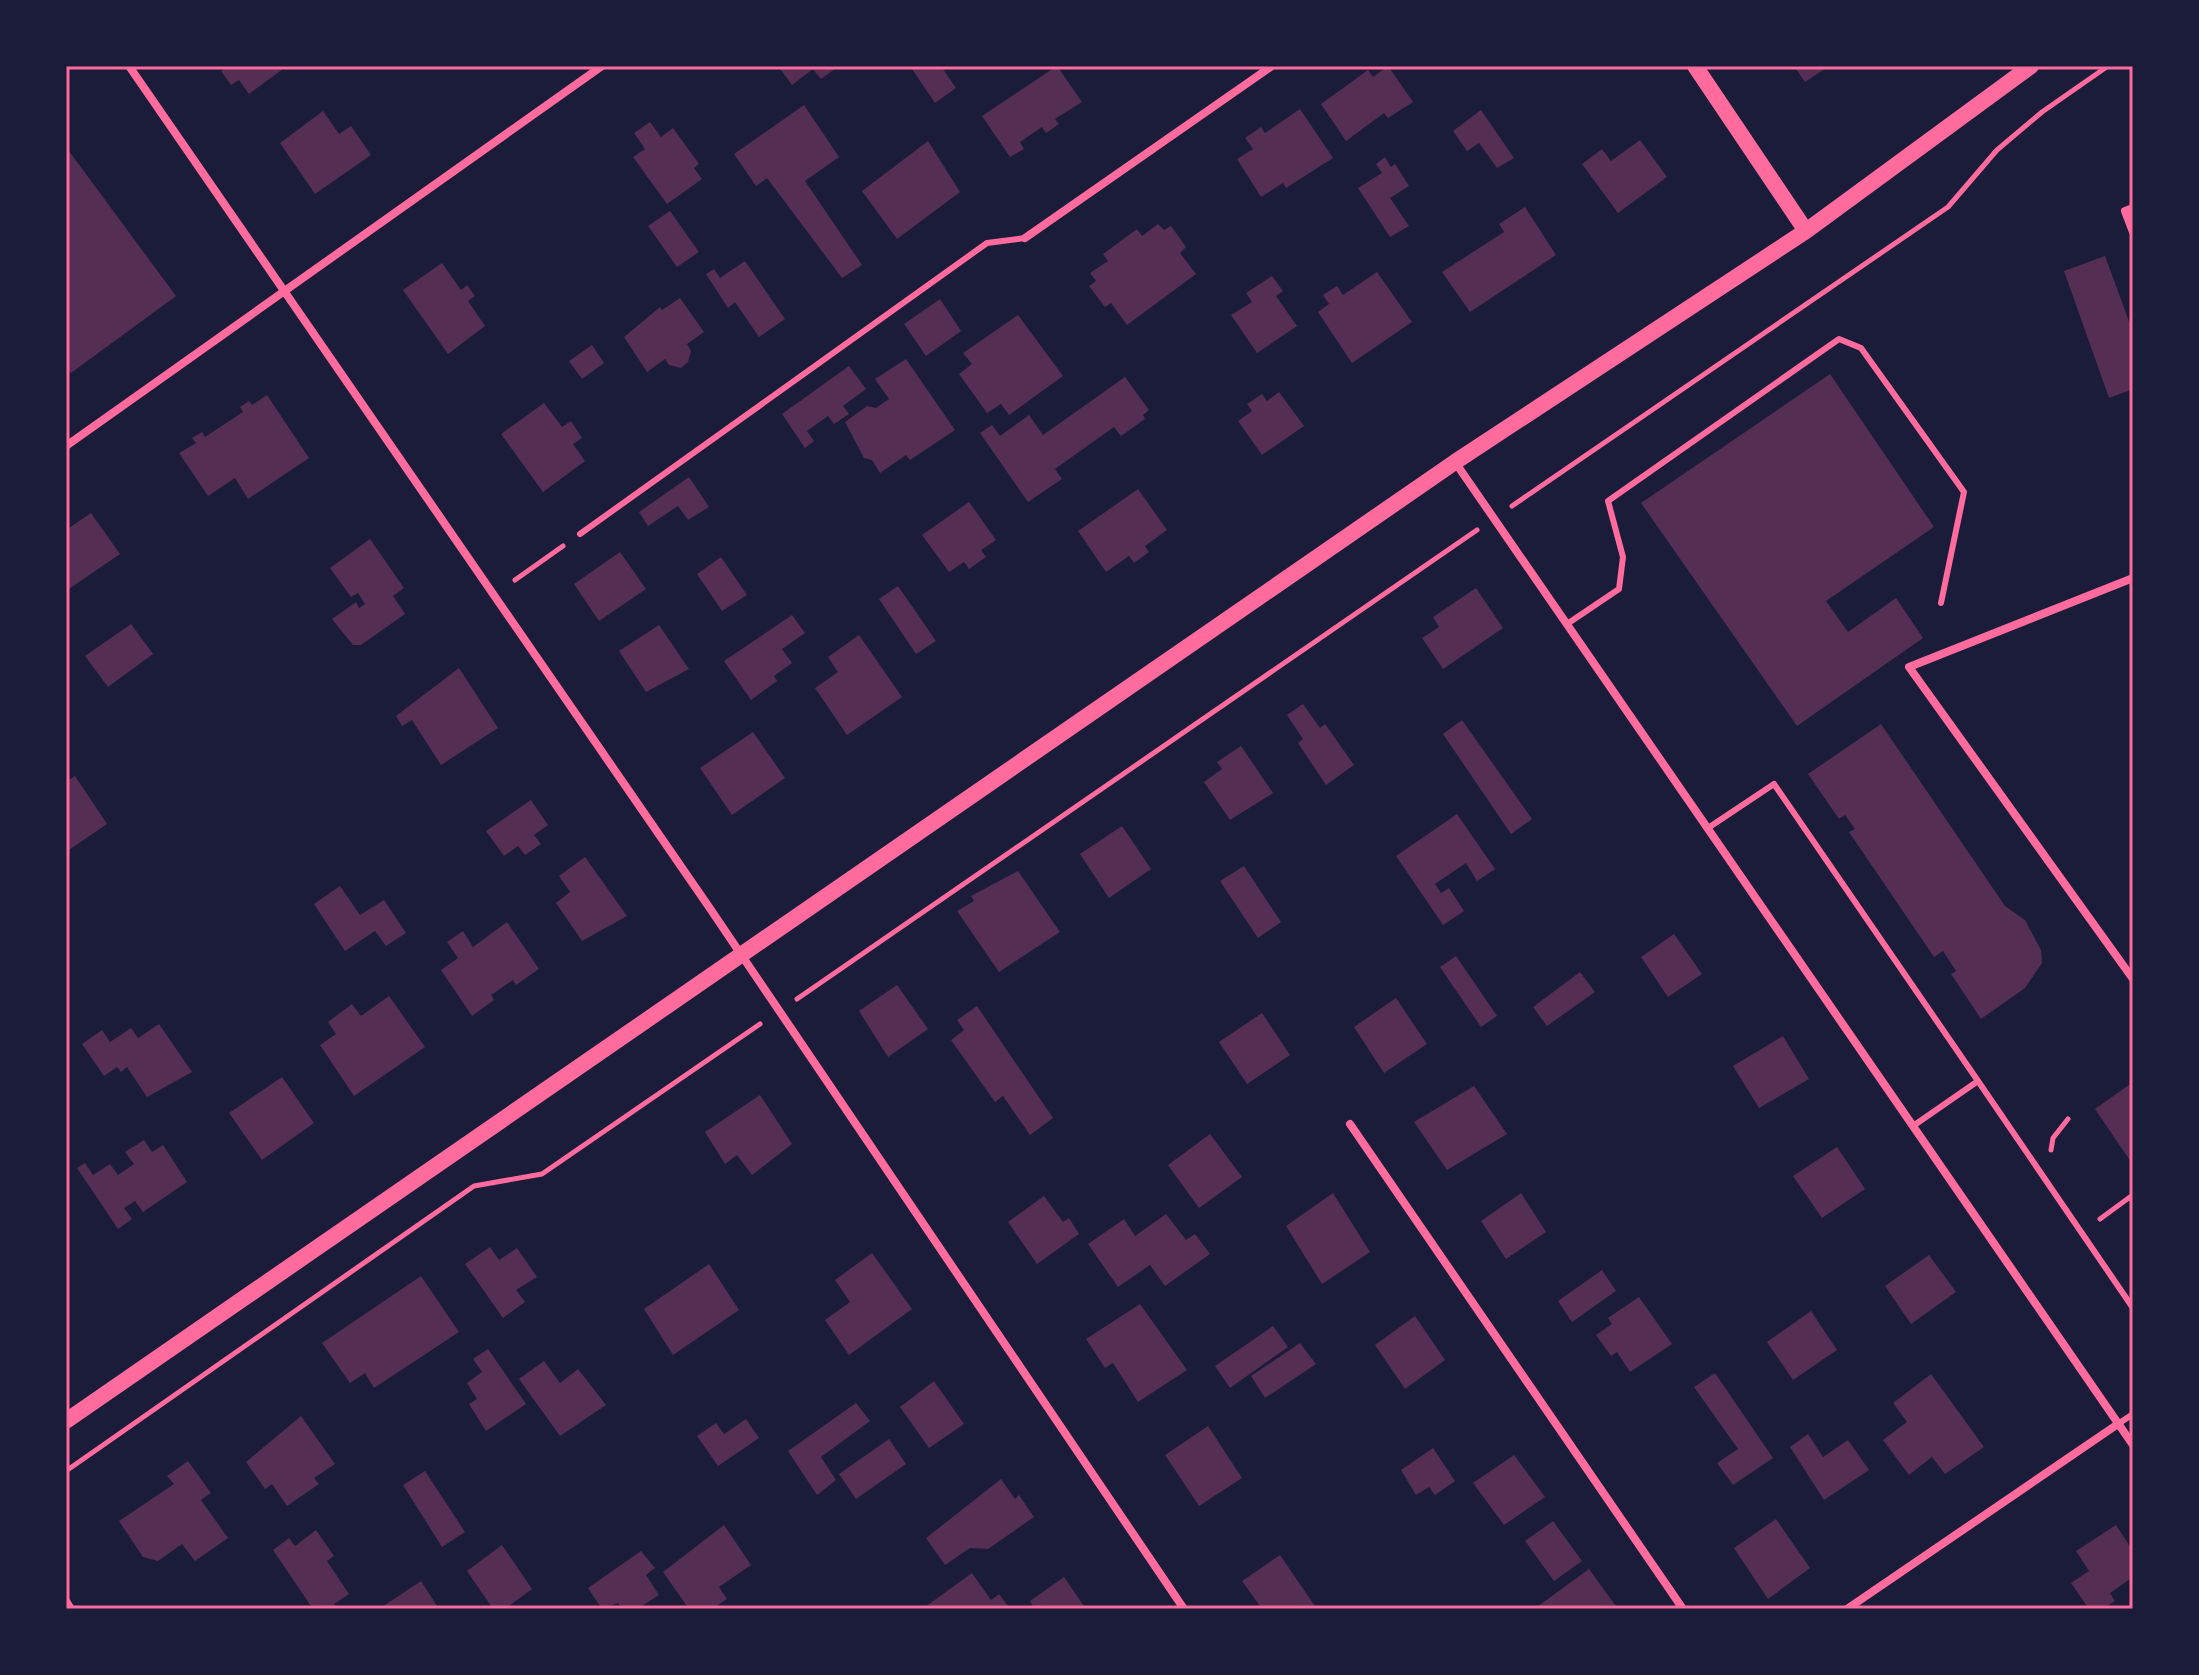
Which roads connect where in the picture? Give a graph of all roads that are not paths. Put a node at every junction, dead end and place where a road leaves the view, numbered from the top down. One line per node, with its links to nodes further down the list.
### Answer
1 (129, 66): 10 (street)
2 (602, 66): 10 (street)
3 (1272, 66): 9 (street)
4 (1695, 66): 7 (main road)
5 (2031, 66): 7 (main road)
6 (2133, 208): 8 (street)
7 (1806, 231): 12 (main road)
8 (2133, 232)
9 (1025, 238): 13 (lane)
10 (285, 293): 11 (street); 18 (street)
11 (66, 446)
12 (1455, 462): 16 (street); 18 (main road)
13 (580, 534)
14 (2133, 578): 19 (street)
15 (1941, 603): 16 (lane)
16 (1567, 624): 17 (street)
17 (1708, 828): 20 (lane); 22 (street)
18 (740, 953): 25 (main road); 30 (street)
19 (2133, 979)
20 (1978, 1081): 22 (lane); 23 (lane)
21 (1350, 1124): 31 (street)
22 (1913, 1126): 26 (street)
23 (2133, 1308)
24 (2133, 1414): 26 (lane)
25 (66, 1421)
26 (2118, 1424): 27 (street); 32 (street)
27 (2133, 1445)
28 (66, 1601): 29 (street)
29 (71, 1609)
30 (1184, 1609)
31 (1683, 1609)
32 (1847, 1609)

